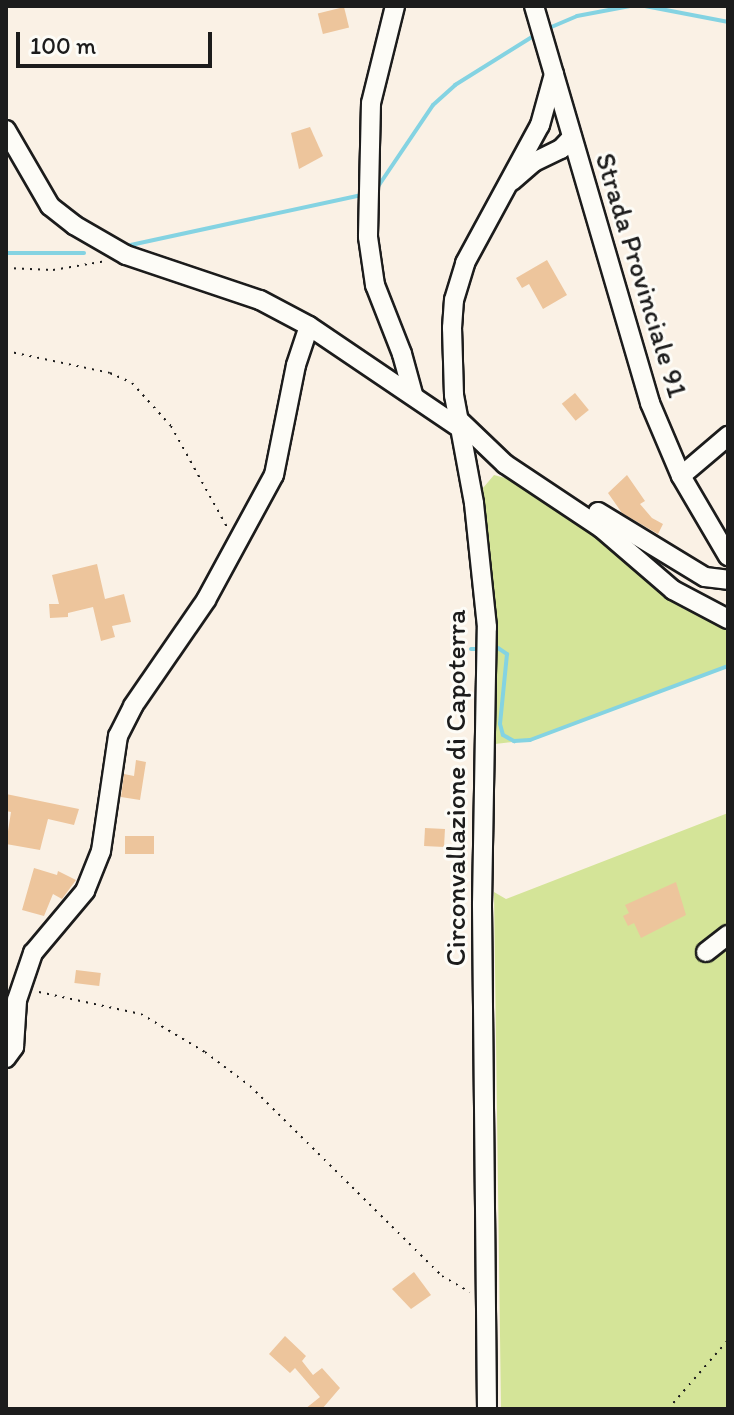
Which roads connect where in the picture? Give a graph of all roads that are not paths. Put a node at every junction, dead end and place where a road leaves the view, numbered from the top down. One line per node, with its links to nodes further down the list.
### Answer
1 (395, 6): 11 (street)
2 (534, 6): 3 (street, Strada Provinciale 91)
3 (554, 74): 4 (street, Circonvallazione di Capoterra); 5 (street, Strada Provinciale 91)
4 (540, 125): 5 (street); 9 (street, Circonvallazione di Capoterra)
5 (569, 129): 7 (street); 8 (street, Strada Provinciale 91)
6 (6, 130): 10 (street)
7 (545, 159): 8 (street); 9 (street)
8 (583, 177): 17 (street, Strada Provinciale 91)
9 (510, 183): 12 (street, Circonvallazione di Capoterra)
10 (309, 326): 11 (street); 28 (street)
11 (413, 394): 13 (street)
12 (455, 400): 13 (street); 14 (street, Circonvallazione di Capoterra)
13 (440, 414): 14 (street)
14 (460, 425): 16 (street); 18 (street, Circonvallazione di Capoterra)
15 (728, 436): 17 (street)
16 (507, 465): 18 (street); 20 (street); 21 (street)
17 (681, 476): 19 (street, Strada Provinciale 91)
18 (470, 480): 29 (street, Circonvallazione di Capoterra)
19 (726, 557)
20 (672, 558): 21 (street); 22 (street)
21 (656, 577): 24 (street)
22 (705, 577): 23 (street); 24 (street)
23 (728, 580)
24 (689, 600): 25 (street)
25 (725, 615)
26 (728, 935): 27 (street)
27 (706, 952)
28 (6, 1058)
29 (487, 1409)

